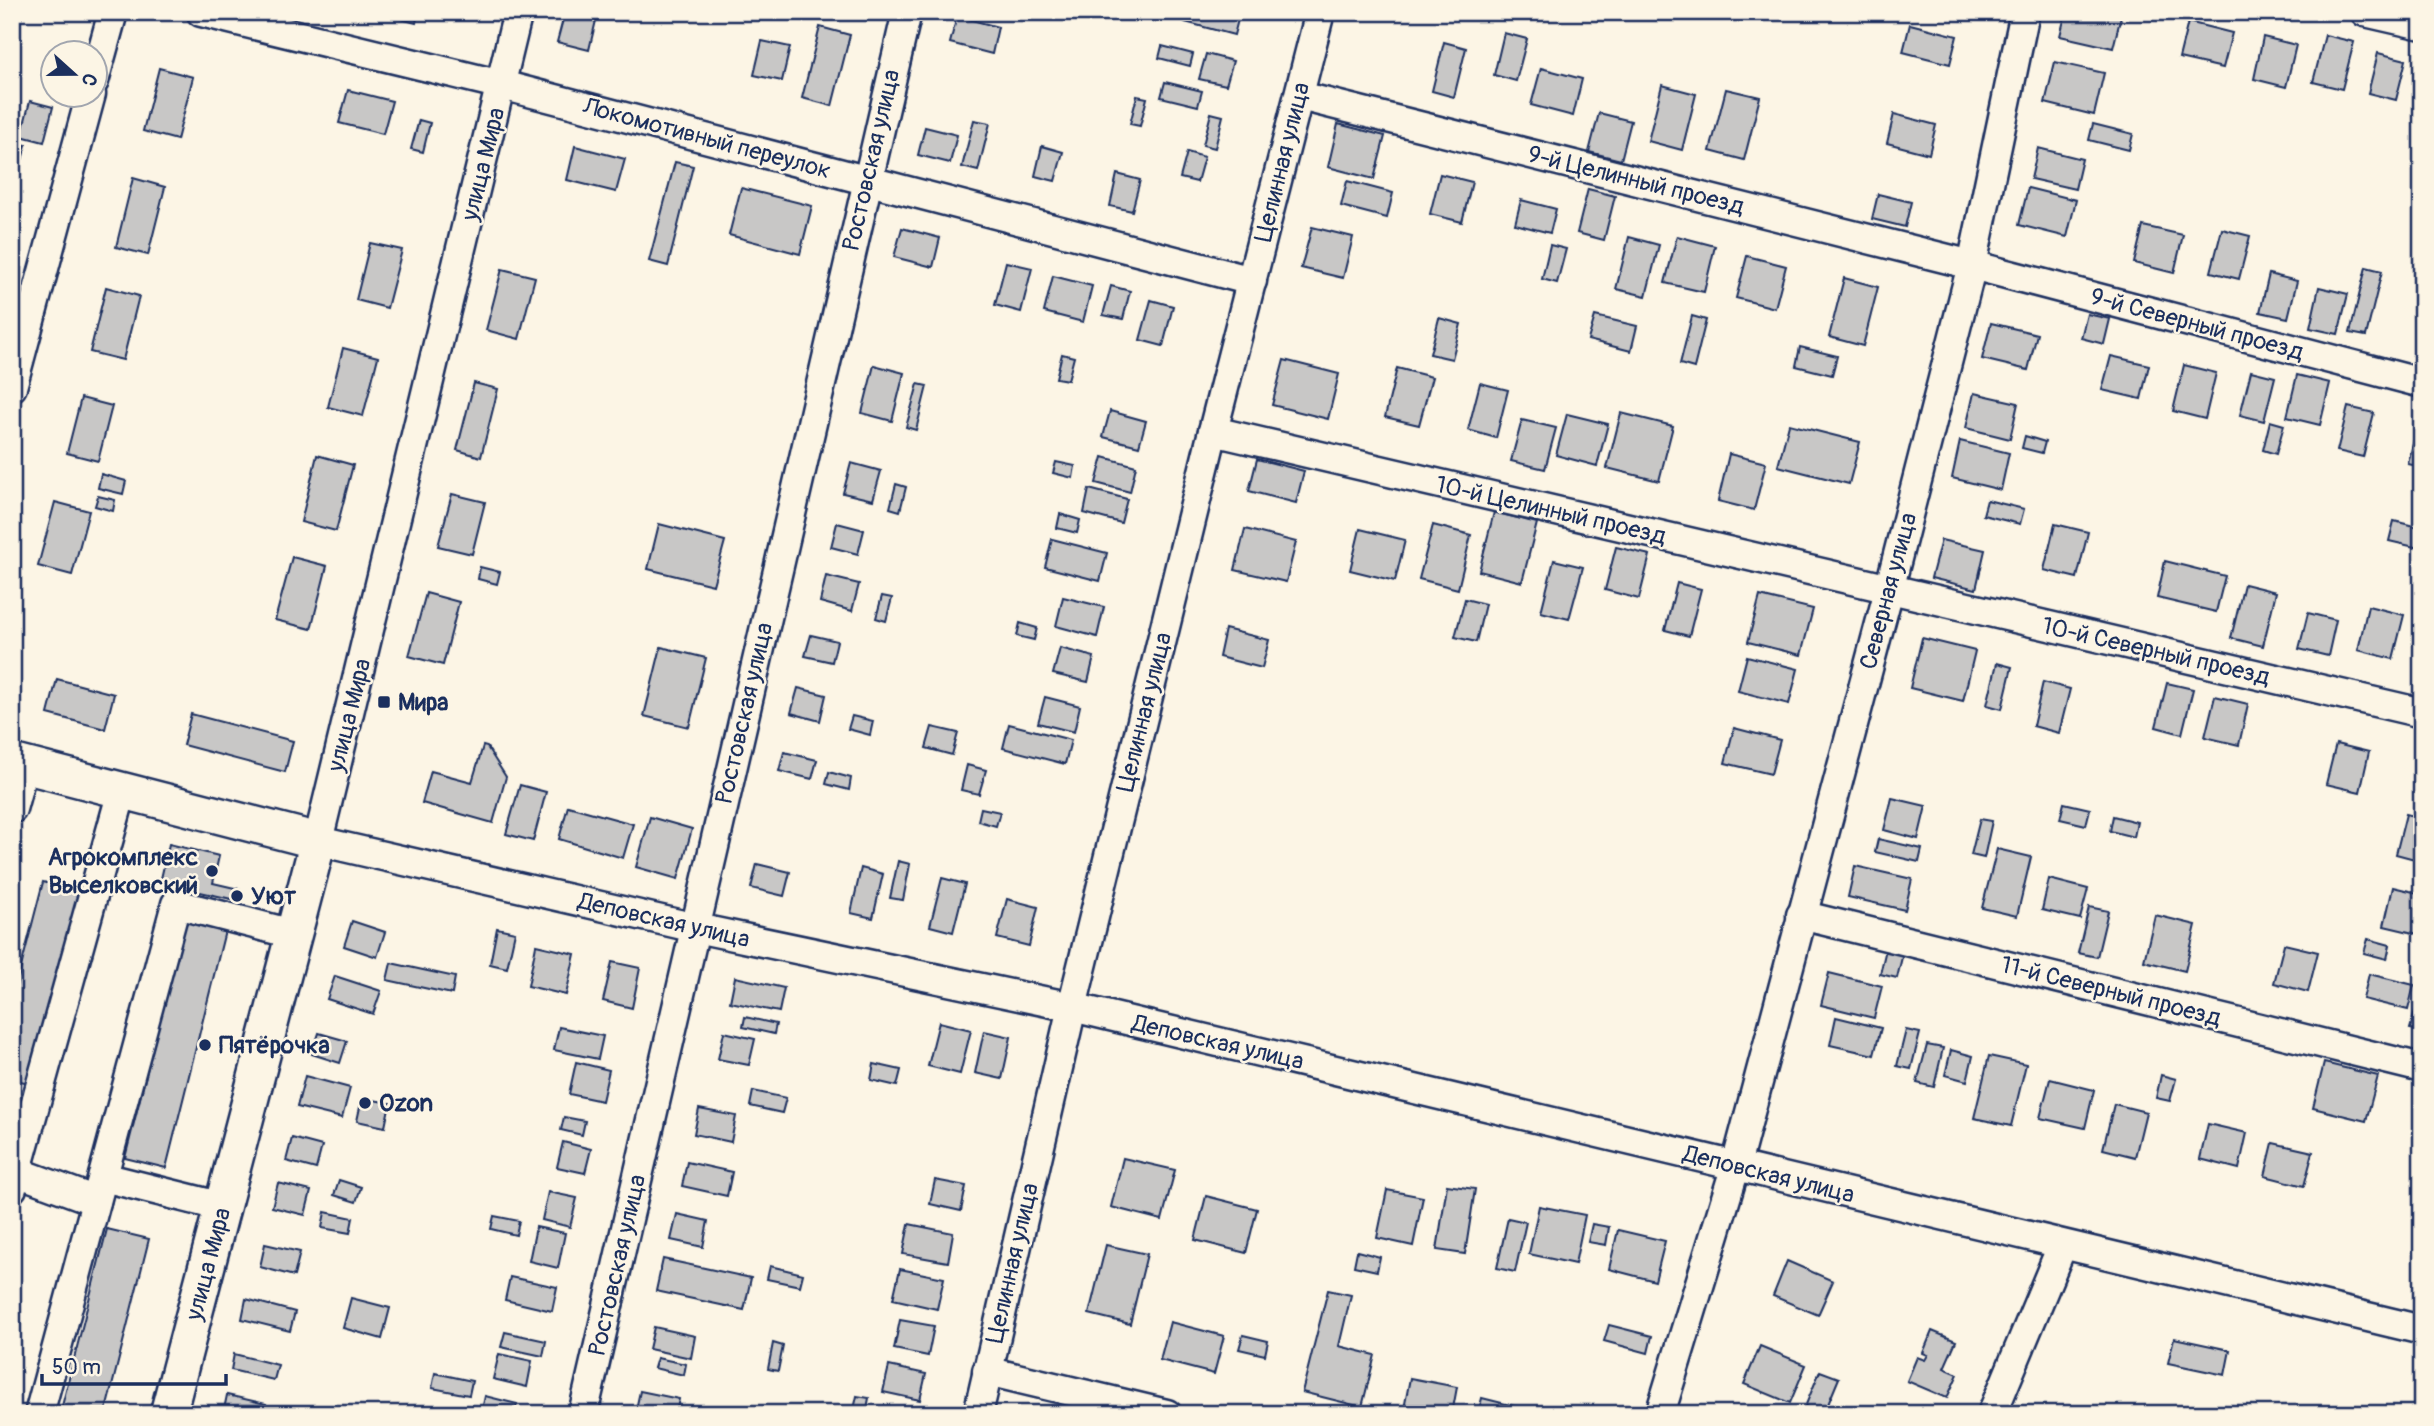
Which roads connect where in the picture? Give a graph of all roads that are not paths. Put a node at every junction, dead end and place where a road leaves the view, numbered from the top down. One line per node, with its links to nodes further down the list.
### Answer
1 (113, 12): 9 (street)
2 (201, 12): 10 (street, Локомотивный переулок)
3 (518, 12): 10 (street, улица Мира)
4 (906, 12): 13 (street, Ростовская улица)
5 (1320, 12): 11 (street, Целинная улица)
6 (2025, 12): 14 (street, Северная улица)
7 (2365, 12): 8 (street)
8 (2422, 25)
9 (106, 38)
10 (502, 85): 13 (street, Локомотивный переулок); 24 (street, улица Мира)
11 (1300, 96): 14 (street, 9-й Целинный проезд); 15 (street, Целинная улица)
12 (87, 108): 17 (street)
13 (866, 180): 15 (street, Локомотивный переулок); 26 (street, Ростовская улица)
14 (1972, 265): 16 (street, 9-й Северный проезд); 19 (street, Северная улица)
15 (1252, 281): 18 (street, Целинная улица)
16 (2422, 383)
17 (12, 387)
18 (1213, 431): 19 (street, 10-й Целинный проезд); 28 (street, Целинная улица)
19 (1889, 590): 20 (street, 10-й Северный проезд); 25 (street, Северная улица)
20 (2422, 713)
21 (18, 764): 22 (main road, Деповская улица); 23 (street)
22 (122, 791): 24 (main road, Деповская улица); 31 (street)
23 (12, 809)
24 (318, 841): 26 (street, Деповская улица); 27 (main road, улица Мира)
25 (1801, 915): 29 (street, 11-й Северный проезд); 30 (street, Северная улица)
26 (696, 928): 28 (street, Деповская улица); 39 (street, Ростовская улица)
27 (293, 934): 32 (street); 33 (main road, улица Мира)
28 (1072, 1007): 30 (street, Деповская улица); 36 (street, Целинная улица)
29 (2422, 1068)
30 (1736, 1165): 34 (street, Деповская улица); 42 (street, Северная улица)
31 (14, 1176): 32 (street)
32 (100, 1189): 33 (street); 37 (street)
33 (223, 1207): 38 (main road, улица Мира)
34 (2062, 1246): 35 (street, Деповская улица); 43 (street)
35 (2421, 1327)
36 (987, 1371): 40 (street, Целинная улица); 41 (street)
37 (38, 1414)
38 (168, 1414)
39 (583, 1414)
40 (978, 1414)
41 (1167, 1414)
42 (1660, 1414)
43 (1992, 1414)

